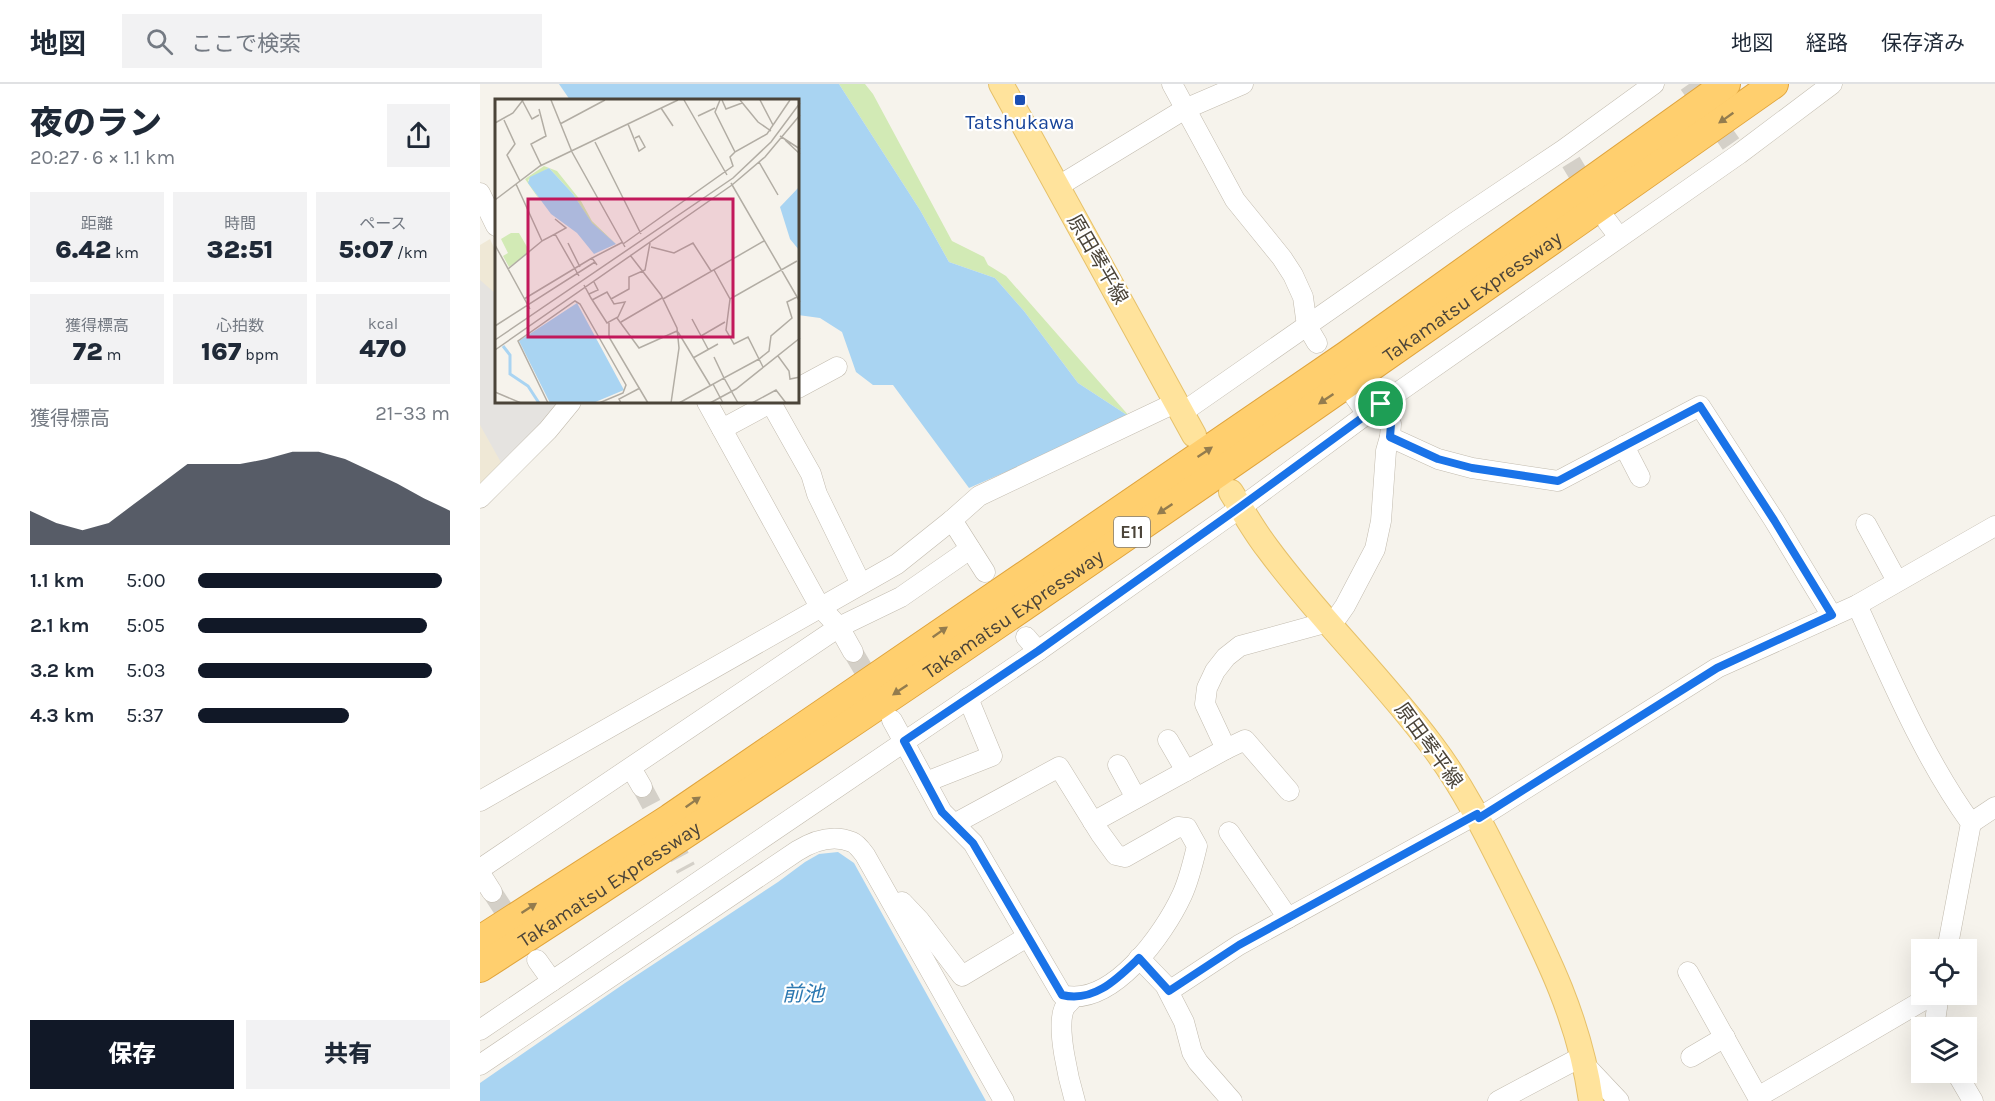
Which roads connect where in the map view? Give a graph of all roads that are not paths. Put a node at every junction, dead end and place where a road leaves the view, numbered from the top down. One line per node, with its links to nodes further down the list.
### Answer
1 (1001, 84): 10 (main road, 原田琴平線)
2 (1172, 84): 8 (street)
3 (1243, 84): 8 (street)
4 (1654, 84): 15 (street)
5 (1726, 84): 70 (highway, Takamatsu Expressway / E11, one-way to 5)
6 (1832, 84): 9 (street)
7 (1774, 92): 9 (street); 73 (highway, Takamatsu Expressway / E11, one-way to 73)
8 (1185, 109): 10 (street); 15 (street)
9 (1786, 118): 14 (street)
10 (1057, 187): 23 (main road, 原田琴平線)
11 (480, 193): 13 (street)
12 (1607, 221): 14 (street)
13 (495, 224)
14 (1619, 237): 24 (street)
15 (1312, 334): 23 (street)
16 (837, 367): 17 (street)
17 (800, 387)
18 (1355, 397): 24 (street)
19 (569, 404): 30 (street)
20 (708, 404): 25 (street)
21 (768, 404): 25 (street)
22 (773, 404): 38 (street)
23 (1180, 407): 26 (main road, 原田琴平線); 32 (street)
24 (1374, 409): 27 (street); 31 (street)
25 (722, 429): 40 (street)
26 (1194, 435)
27 (1390, 437): 28 (street); 42 (street)
28 (1623, 446): 29 (street); 41 (street)
29 (1640, 477)
30 (480, 498)
31 (1235, 500): 42 (main road, 原田琴平線); 45 (street)
32 (952, 519): 35 (street); 38 (street)
33 (1866, 524): 37 (street)
34 (1995, 526): 37 (street)
35 (970, 549): 36 (street); 43 (street)
36 (985, 572)
37 (1898, 581): 39 (street)
38 (861, 584): 40 (street)
39 (1857, 605): 41 (street); 61 (street)
40 (820, 607): 43 (street); 57 (street)
41 (1832, 615): 59 (street)
42 (1328, 622): 49 (street); 59 (main road, 原田琴平線)
43 (839, 627): 44 (street); 51 (street)
44 (853, 652)
45 (968, 698): 48 (street); 53 (street)
46 (892, 720): 48 (street)
47 (1168, 740): 52 (street)
48 (904, 741): 53 (street); 75 (street)
49 (1226, 749): 52 (street); 55 (street)
50 (1118, 765): 56 (street)
51 (631, 768): 54 (street); 64 (street)
52 (1186, 771): 56 (street)
53 (926, 782): 62 (street)
54 (642, 787)
55 (1289, 791)
56 (1136, 798): 60 (street)
57 (480, 801)
58 (1995, 807): 61 (street)
59 (1478, 816): 67 (street); 82 (main road, 原田琴平線)
60 (1093, 822): 62 (street); 71 (street)
61 (1971, 823): 69 (street)
62 (954, 824): 68 (street)
63 (1229, 832): 67 (street)
64 (480, 871): 65 (street)
65 (492, 892)
66 (893, 904): 68 (street); 83 (street); 86 (street)
67 (1288, 918): 76 (street)
68 (1027, 937): 77 (street)
69 (1949, 939)
70 (480, 940)
71 (1139, 958): 76 (street); 77 (street)
72 (537, 960): 75 (street)
73 (480, 968)
74 (1689, 972): 80 (street)
75 (552, 981): 79 (street)
76 (1169, 991): 88 (street)
77 (1073, 998): 87 (street)
78 (1916, 1005): 85 (street)
79 (480, 1030)
80 (1725, 1037): 81 (street); 85 (street)
81 (1690, 1057)
82 (1585, 1061): 89 (street); 90 (main road, 原田琴平線); 91 (street)
83 (480, 1065)
84 (1962, 1083): 92 (street)
85 (1759, 1099)
86 (1004, 1101)
87 (1075, 1101)
88 (1232, 1101)
89 (1498, 1101)
90 (1591, 1101)
91 (1619, 1101)
92 (1973, 1101)

